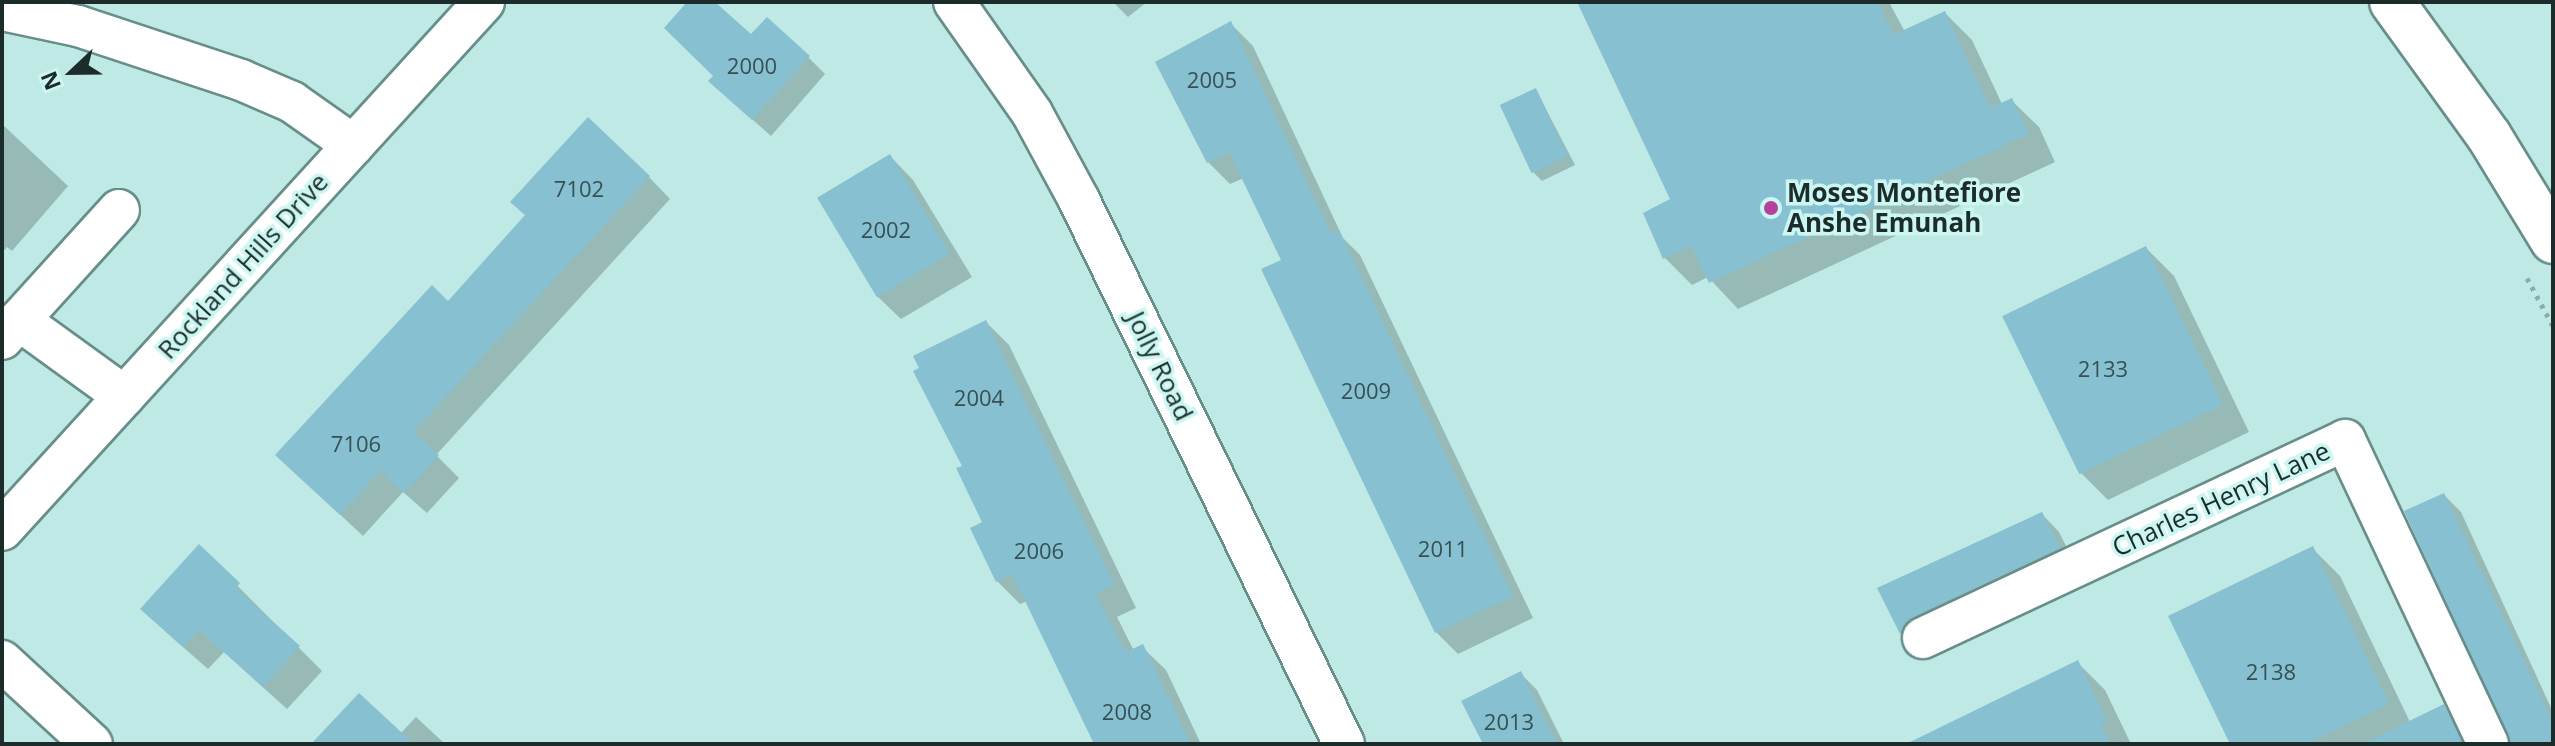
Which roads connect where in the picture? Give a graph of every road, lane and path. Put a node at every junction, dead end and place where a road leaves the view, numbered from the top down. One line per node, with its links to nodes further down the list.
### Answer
1 (484, 2): 5 (street, Rockland Hills Drive)
2 (954, 2): 14 (street, Jolly Road)
3 (2392, 2): 7 (street)
4 (2, 10): 5 (street)
5 (353, 145): 9 (street, Rockland Hills Drive)
6 (119, 210): 8 (street)
7 (2553, 241)
8 (11, 330): 9 (street)
9 (124, 396): 10 (street, Rockland Hills Drive)
10 (2, 530)
11 (1923, 638): 15 (street, Charles Henry Lane)
12 (2, 661): 13 (street)
13 (92, 744)
14 (1344, 744)
15 (2488, 744)

